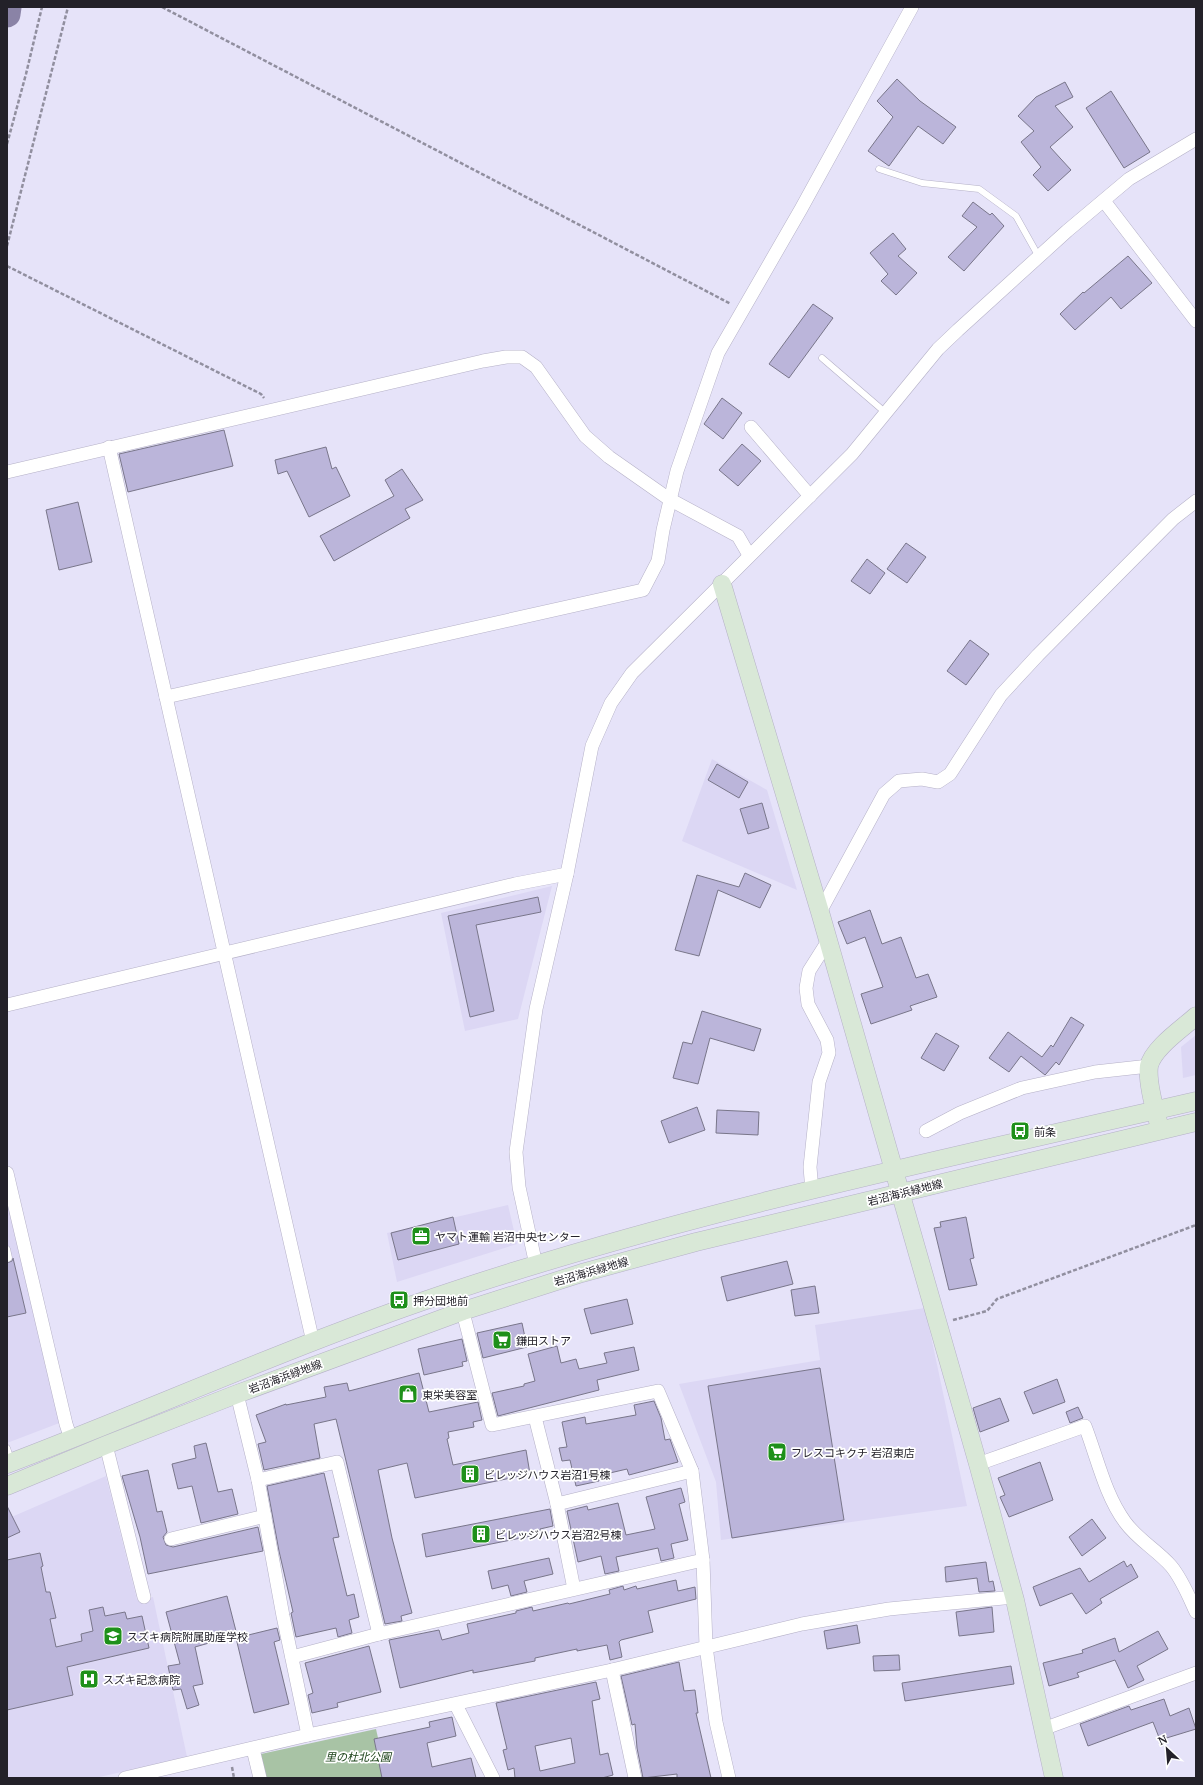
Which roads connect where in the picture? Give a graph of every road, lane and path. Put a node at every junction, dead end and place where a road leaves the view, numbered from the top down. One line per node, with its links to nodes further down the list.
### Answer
1 (42, 7): 6 (path)
2 (68, 7): 9 (path)
3 (162, 7): 12 (path)
4 (912, 7): 12 (street)
5 (1196, 139): 8 (street)
6 (7, 144)
7 (879, 169): 10 (lane)
8 (1104, 201): 10 (street); 13 (street)
9 (7, 246)
10 (1039, 258): 16 (street)
11 (7, 266): 15 (path)
12 (742, 309): 21 (street)
13 (1196, 321)
14 (822, 358): 16 (lane)
15 (272, 409): 18 (street); 21 (street)
16 (886, 413): 20 (street)
17 (751, 427): 20 (street)
18 (109, 447): 19 (street); 25 (street)
19 (7, 472)
20 (810, 496): 23 (street)
21 (669, 499): 23 (street); 25 (street)
22 (1196, 501): 27 (street)
23 (750, 555): 24 (street)
24 (722, 584): 26 (street); 27 (main road)
25 (166, 697): 29 (street)
26 (567, 874): 29 (street); 45 (street)
27 (820, 912): 28 (main road)
28 (828, 941): 38 (main road); 40 (street)
29 (224, 953): 30 (street); 49 (street)
30 (7, 1005)
31 (1196, 1016): 32 (main road)
32 (1149, 1066): 34 (main road); 37 (street)
33 (1196, 1101): 34 (main road, 岩沼海浜緑地線)
34 (1155, 1110): 36 (main road); 38 (main road, 岩沼海浜緑地線)
35 (1196, 1122): 36 (main road, 岩沼海浜緑地線)
36 (1161, 1130): 41 (main road, 岩沼海浜緑地線)
37 (926, 1131)
38 (893, 1171): 40 (main road, 岩沼海浜緑地線); 41 (main road)
39 (7, 1173): 52 (street)
40 (812, 1191): 45 (main road, 岩沼海浜緑地線)
41 (900, 1194): 47 (main road, 岩沼海浜緑地線); 48 (main road)
42 (1196, 1226): 48 (path)
43 (7, 1249): 44 (lane)
44 (7, 1258)
45 (536, 1266): 46 (main road, 岩沼海浜緑地線)
46 (457, 1289): 47 (street); 49 (main road, 岩沼海浜緑地線)
47 (463, 1311): 50 (main road, 岩沼海浜緑地線); 51 (street)
48 (937, 1324): 55 (main road)
49 (313, 1342): 52 (main road, 岩沼海浜緑地線)
50 (237, 1394): 53 (main road, 岩沼海浜緑地線); 57 (street)
51 (535, 1418): 56 (street); 59 (street)
52 (71, 1439): 54 (main road, 岩沼海浜緑地線)
53 (106, 1445): 58 (main road, 岩沼海浜緑地線); 64 (street)
54 (9, 1458)
55 (978, 1464): 65 (main road); 66 (street)
56 (692, 1471): 59 (street); 62 (street)
57 (258, 1480): 60 (street); 67 (street)
58 (7, 1486)
59 (557, 1504): 63 (street)
60 (265, 1516): 61 (street); 69 (street)
61 (171, 1539)
62 (703, 1560): 63 (street); 68 (street)
63 (574, 1589): 67 (street)
64 (144, 1597)
65 (1014, 1597): 68 (street); 73 (main road)
66 (1196, 1612)
67 (379, 1634): 69 (street)
68 (706, 1646): 70 (street); 80 (street)
69 (292, 1657): 74 (street)
70 (612, 1670): 72 (street); 79 (street)
71 (1196, 1673): 73 (street)
72 (456, 1705): 74 (street); 78 (street)
73 (1043, 1729): 81 (main road)
74 (308, 1736): 75 (street)
75 (254, 1748): 76 (street); 77 (street)
76 (125, 1778)
77 (260, 1778)
78 (493, 1778)
79 (635, 1778)
80 (729, 1778)
81 (1054, 1778)

